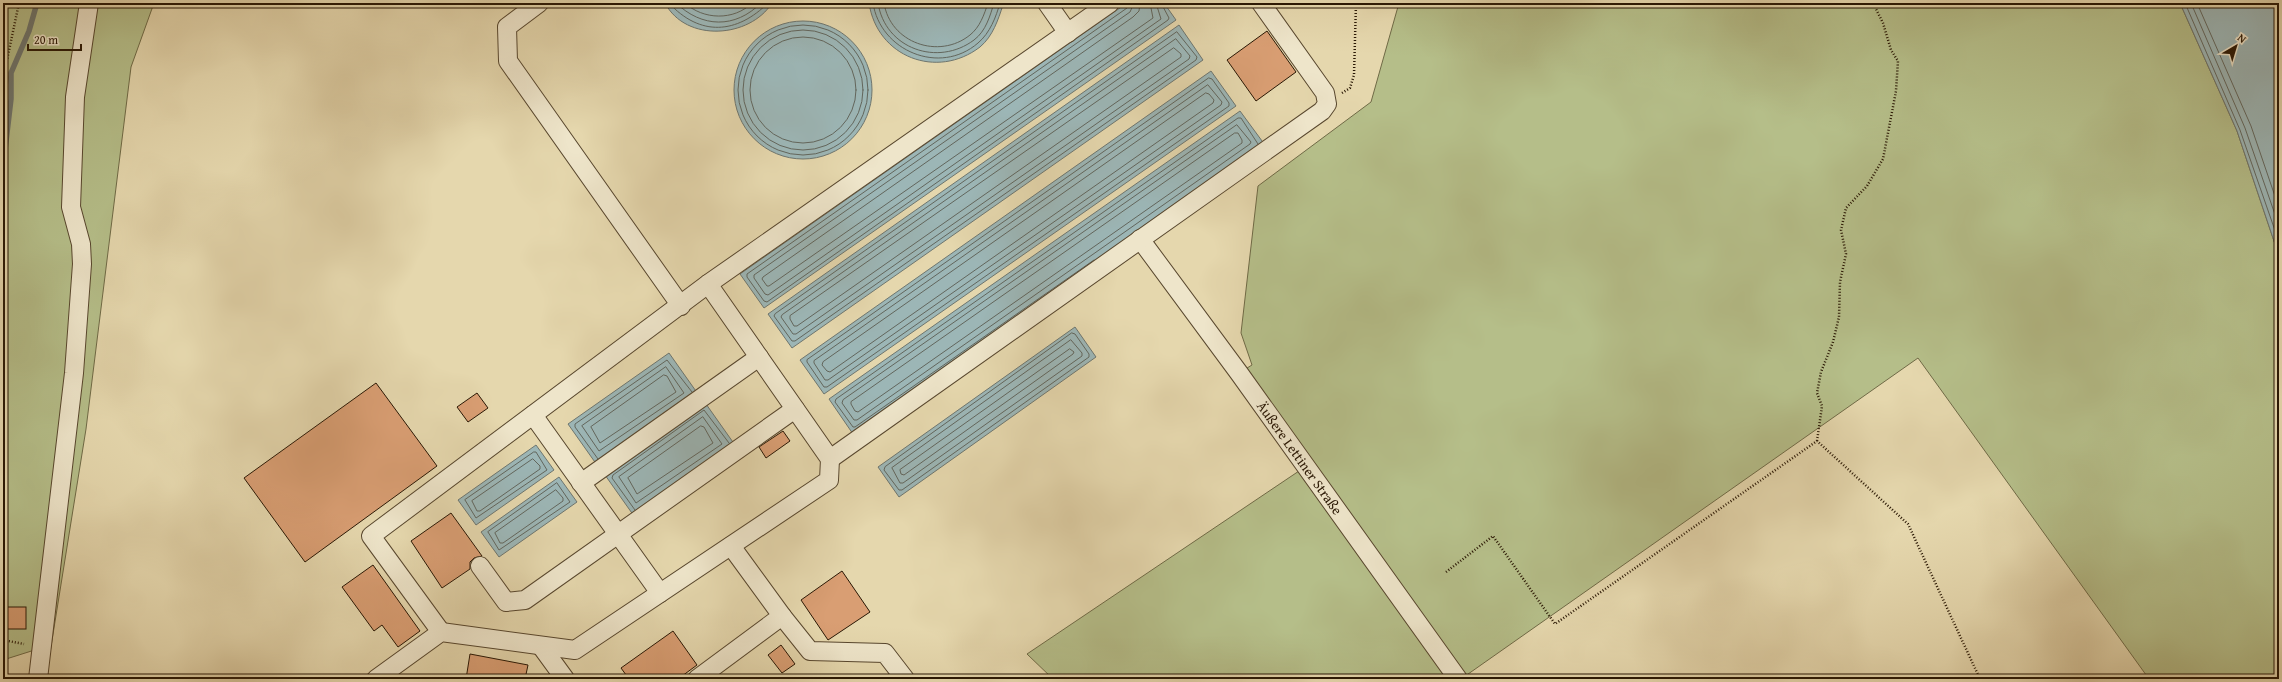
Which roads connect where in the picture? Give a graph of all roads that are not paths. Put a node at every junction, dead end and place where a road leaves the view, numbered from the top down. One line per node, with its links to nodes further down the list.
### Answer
1 (89, 3): 22 (street)
2 (539, 3): 9 (street)
3 (1047, 3): 6 (street)
4 (1110, 3): 6 (street)
5 (1261, 3): 7 (street)
6 (1068, 33): 8 (street)
7 (1140, 239): 13 (street); 27 (street, Äußere Lettiner Straße)
8 (708, 284): 9 (street); 10 (street)
9 (681, 306): 12 (street)
10 (759, 357): 11 (street); 14 (street)
11 (796, 409): 13 (street); 15 (street)
12 (533, 415): 14 (street); 20 (street)
13 (830, 459): 16 (street)
14 (582, 483): 15 (street)
15 (618, 534): 17 (street); 18 (street)
16 (731, 546): 18 (street); 19 (street)
17 (480, 566)
18 (660, 593): 21 (street)
19 (782, 616): 25 (street); 26 (street)
20 (441, 632): 21 (street); 23 (street)
21 (542, 646): 24 (street)
22 (38, 679)
23 (376, 679)
24 (565, 679)
25 (697, 679)
26 (905, 679)
27 (1458, 679)

